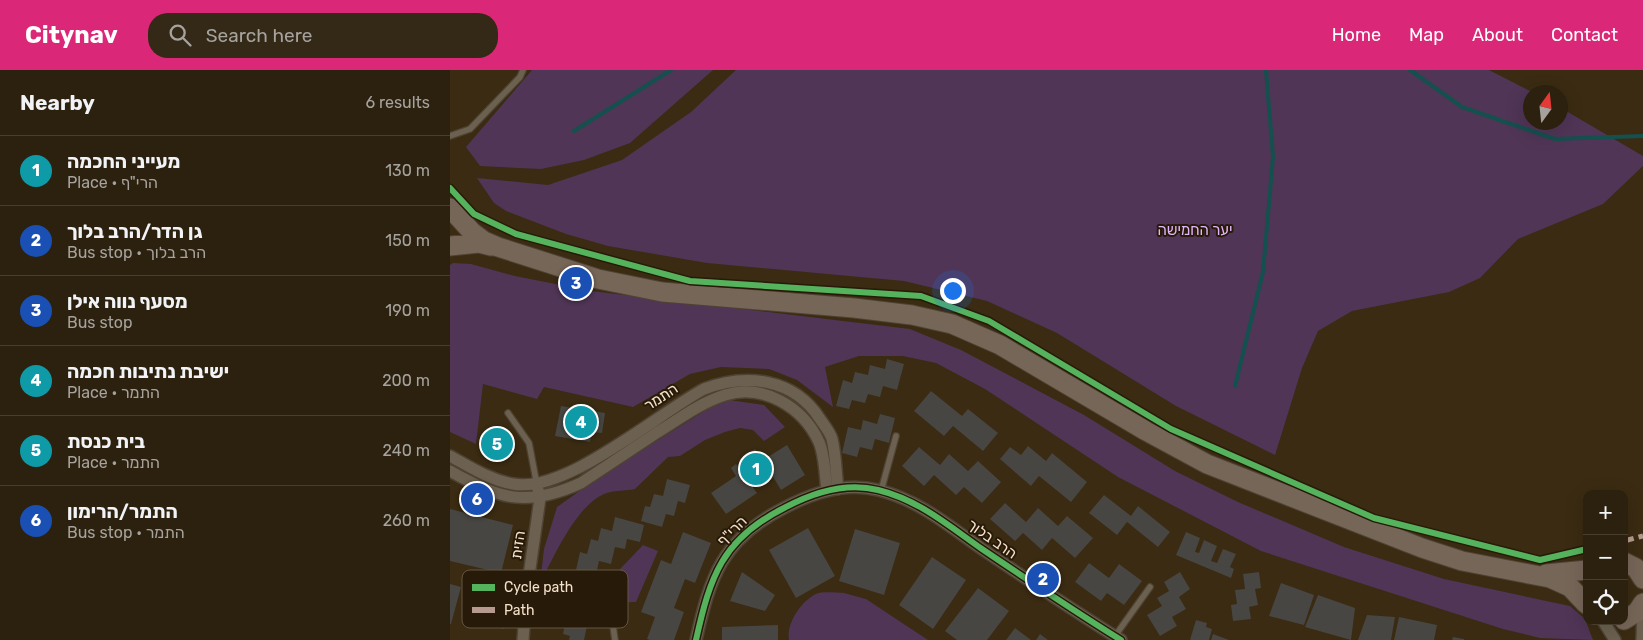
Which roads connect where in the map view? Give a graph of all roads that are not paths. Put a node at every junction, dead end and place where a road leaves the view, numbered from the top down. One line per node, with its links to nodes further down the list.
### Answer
1 (523, 70): 2 (lane)
2 (450, 136)
3 (450, 208): 5 (main road)
4 (450, 246): 5 (main road)
5 (498, 247): 18 (main road)
6 (508, 412): 10 (lane)
7 (896, 436): 12 (lane)
8 (450, 456): 10 (street, התמר)
9 (450, 472): 14 (street, התמר)
10 (537, 485): 11 (street, התמר); 14 (street, הזית)
11 (832, 490): 12 (street, הרב בלוך); 13 (street, הרב בלוך); 14 (street, התמר)
12 (881, 491): 25 (street, הרב בלוך)
13 (810, 496): 26 (street, הרי"ף)
14 (540, 498): 16 (street, הזית)
15 (1631, 562): 19 (main road)
16 (530, 570)
17 (1583, 571): 18 (main road)
18 (1535, 575): 21 (main road)
19 (1643, 579)
20 (1150, 587): 25 (lane)
21 (1583, 602)
22 (1643, 603): 23 (main road); 28 (street)
23 (1628, 618)
24 (1606, 625): 27 (street)
25 (1118, 638)
26 (696, 640)
27 (1616, 640)
28 (1642, 640)

